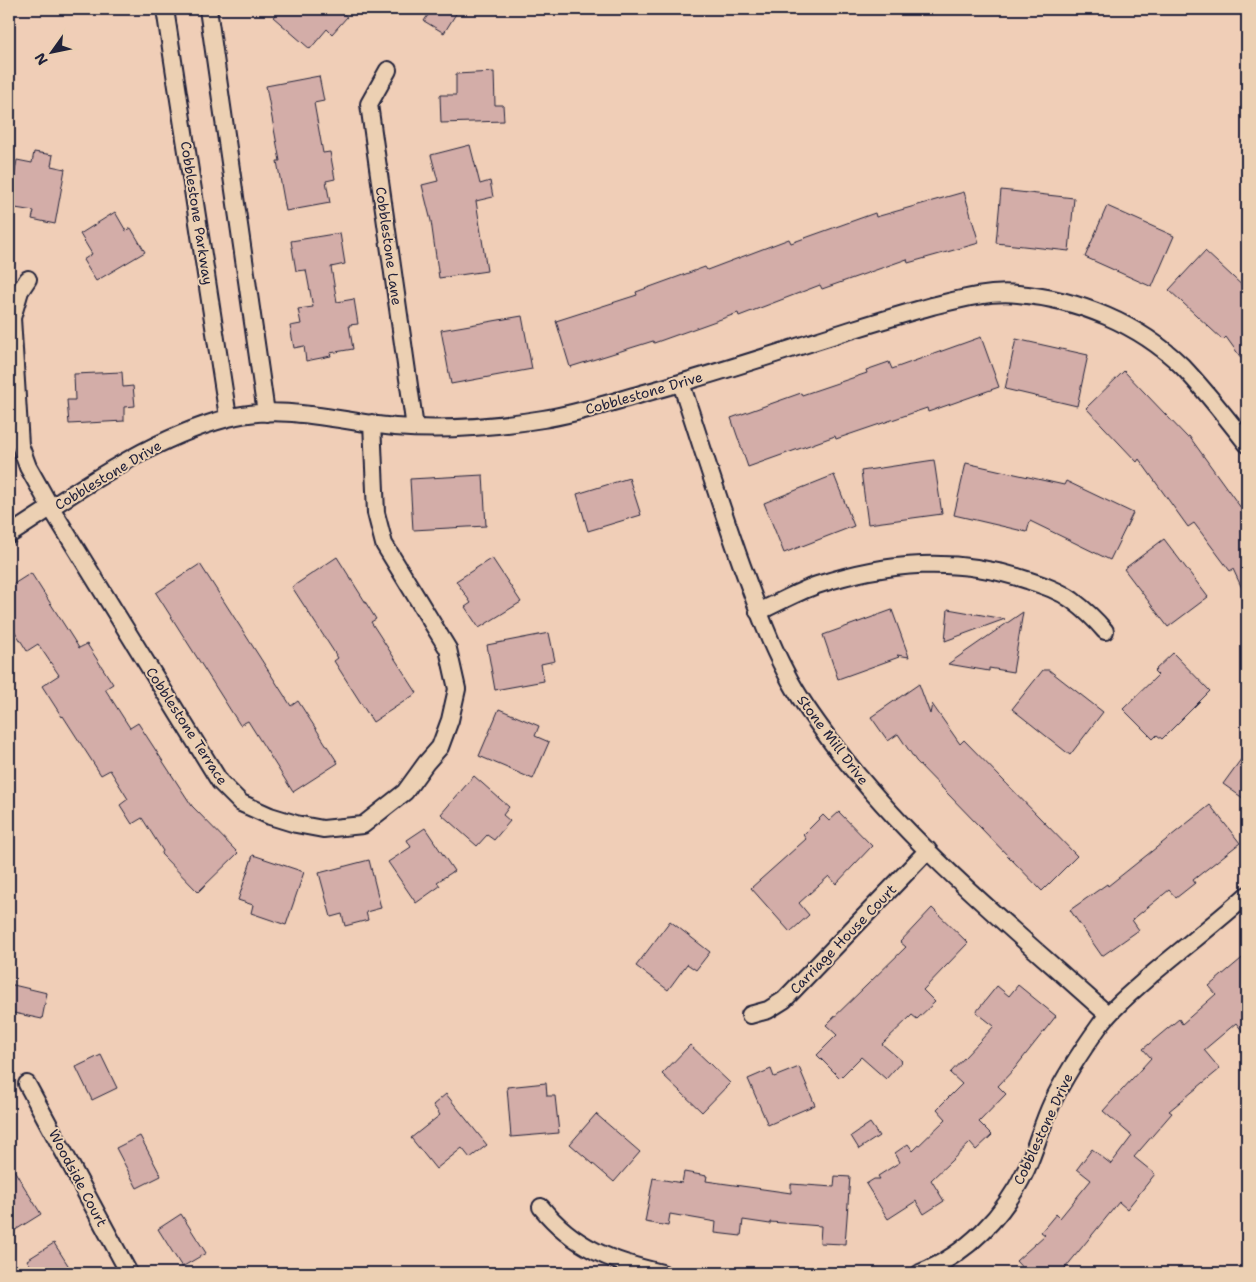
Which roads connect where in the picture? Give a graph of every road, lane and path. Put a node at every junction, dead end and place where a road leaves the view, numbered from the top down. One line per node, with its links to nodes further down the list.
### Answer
1 (166, 9): 7 (street, Cobblestone Parkway)
2 (208, 9): 6 (street)
3 (388, 70): 9 (street, Cobblestone Lane)
4 (28, 279): 11 (street, Cobblestone Terrace)
5 (681, 383): 9 (street, Cobblestone Drive); 10 (street, Cobblestone Drive); 13 (street, Stone Mill Drive)
6 (266, 413): 7 (street, Cobblestone Drive); 8 (street, Cobblestone Drive)
7 (228, 418): 11 (street, Cobblestone Drive)
8 (372, 423): 9 (street, Cobblestone Drive); 11 (street, Cobblestone Terrace)
9 (416, 428)
10 (1247, 444)
11 (51, 508): 12 (street, Cobblestone Drive)
12 (9, 535)
13 (758, 612): 14 (street); 15 (street, Stone Mill Drive)
14 (1105, 631)
15 (928, 850): 17 (street, Carriage House Court); 18 (street, Stone Mill Drive)
16 (1247, 895): 18 (street, Cobblestone Drive)
17 (750, 1015)
18 (1108, 1016): 23 (street, Cobblestone Drive)
19 (27, 1084): 21 (street, Woodside Court)
20 (541, 1207): 22 (street)
21 (129, 1273)
22 (662, 1273)
23 (920, 1273)

